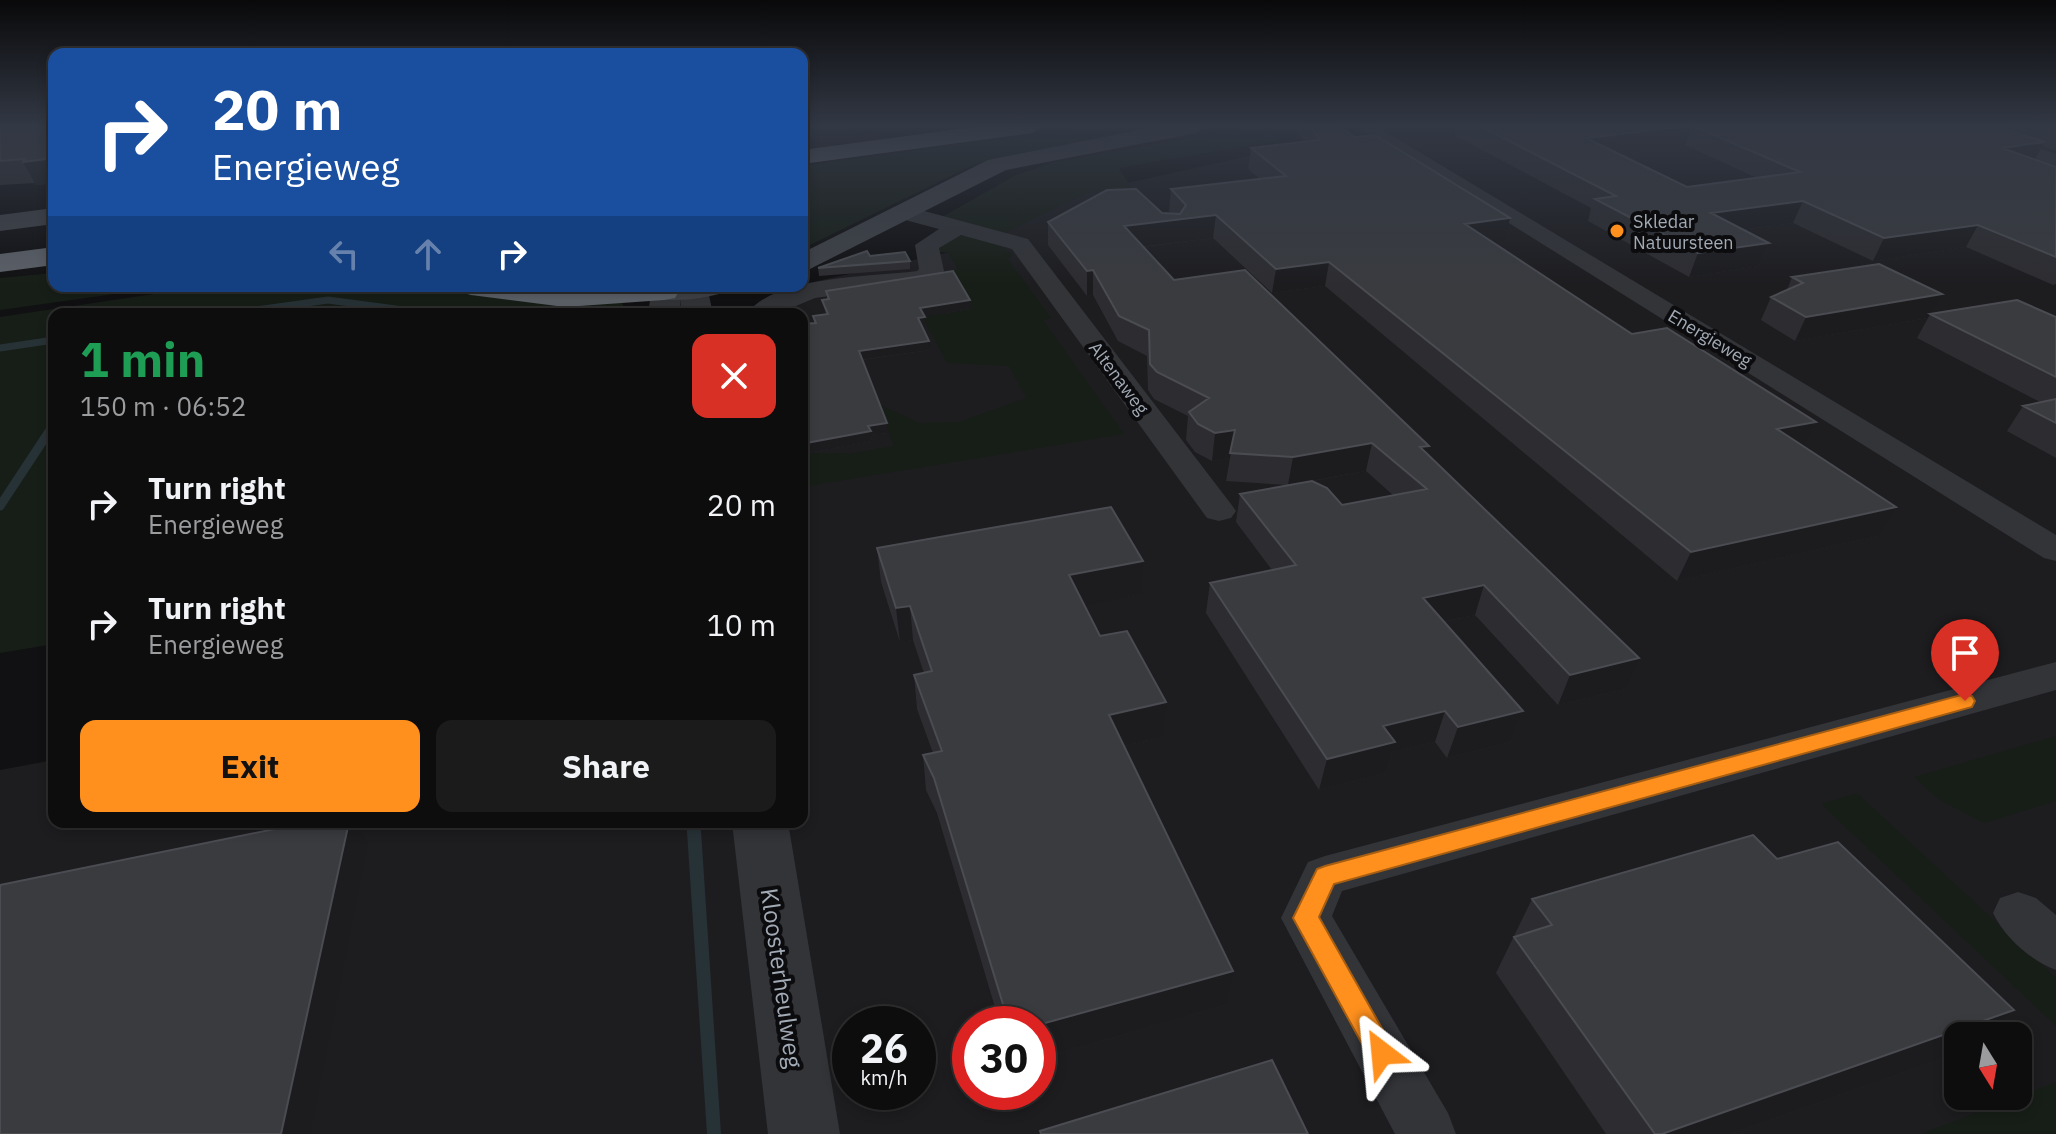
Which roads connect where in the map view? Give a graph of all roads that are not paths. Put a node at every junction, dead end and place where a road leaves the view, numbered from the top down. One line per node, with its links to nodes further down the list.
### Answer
1 (967, 179): 3 (main road)
2 (1449, 179): 20 (street, Energieweg)
3 (902, 212): 6 (street); 12 (main road)
4 (48, 217): 5 (main road)
5 (0, 223)
6 (959, 227): 9 (street); 18 (street)
7 (1047, 231): 9 (street)
8 (48, 244): 10 (highway)
9 (1020, 244): 19 (street, Altenaweg)
10 (0, 250)
11 (48, 257): 13 (highway)
12 (810, 258)
13 (0, 263)
14 (48, 268): 15 (highway)
15 (0, 271)
16 (518, 292): 17 (highway)
17 (683, 294)
18 (768, 308)
19 (1219, 511)
20 (2056, 550)
21 (2056, 676): 26 (street)
22 (761, 828): 25 (street, Kloosterheulweg)
23 (2018, 913): 24 (street)
24 (2056, 947)
25 (804, 1134)
26 (1427, 1134)

